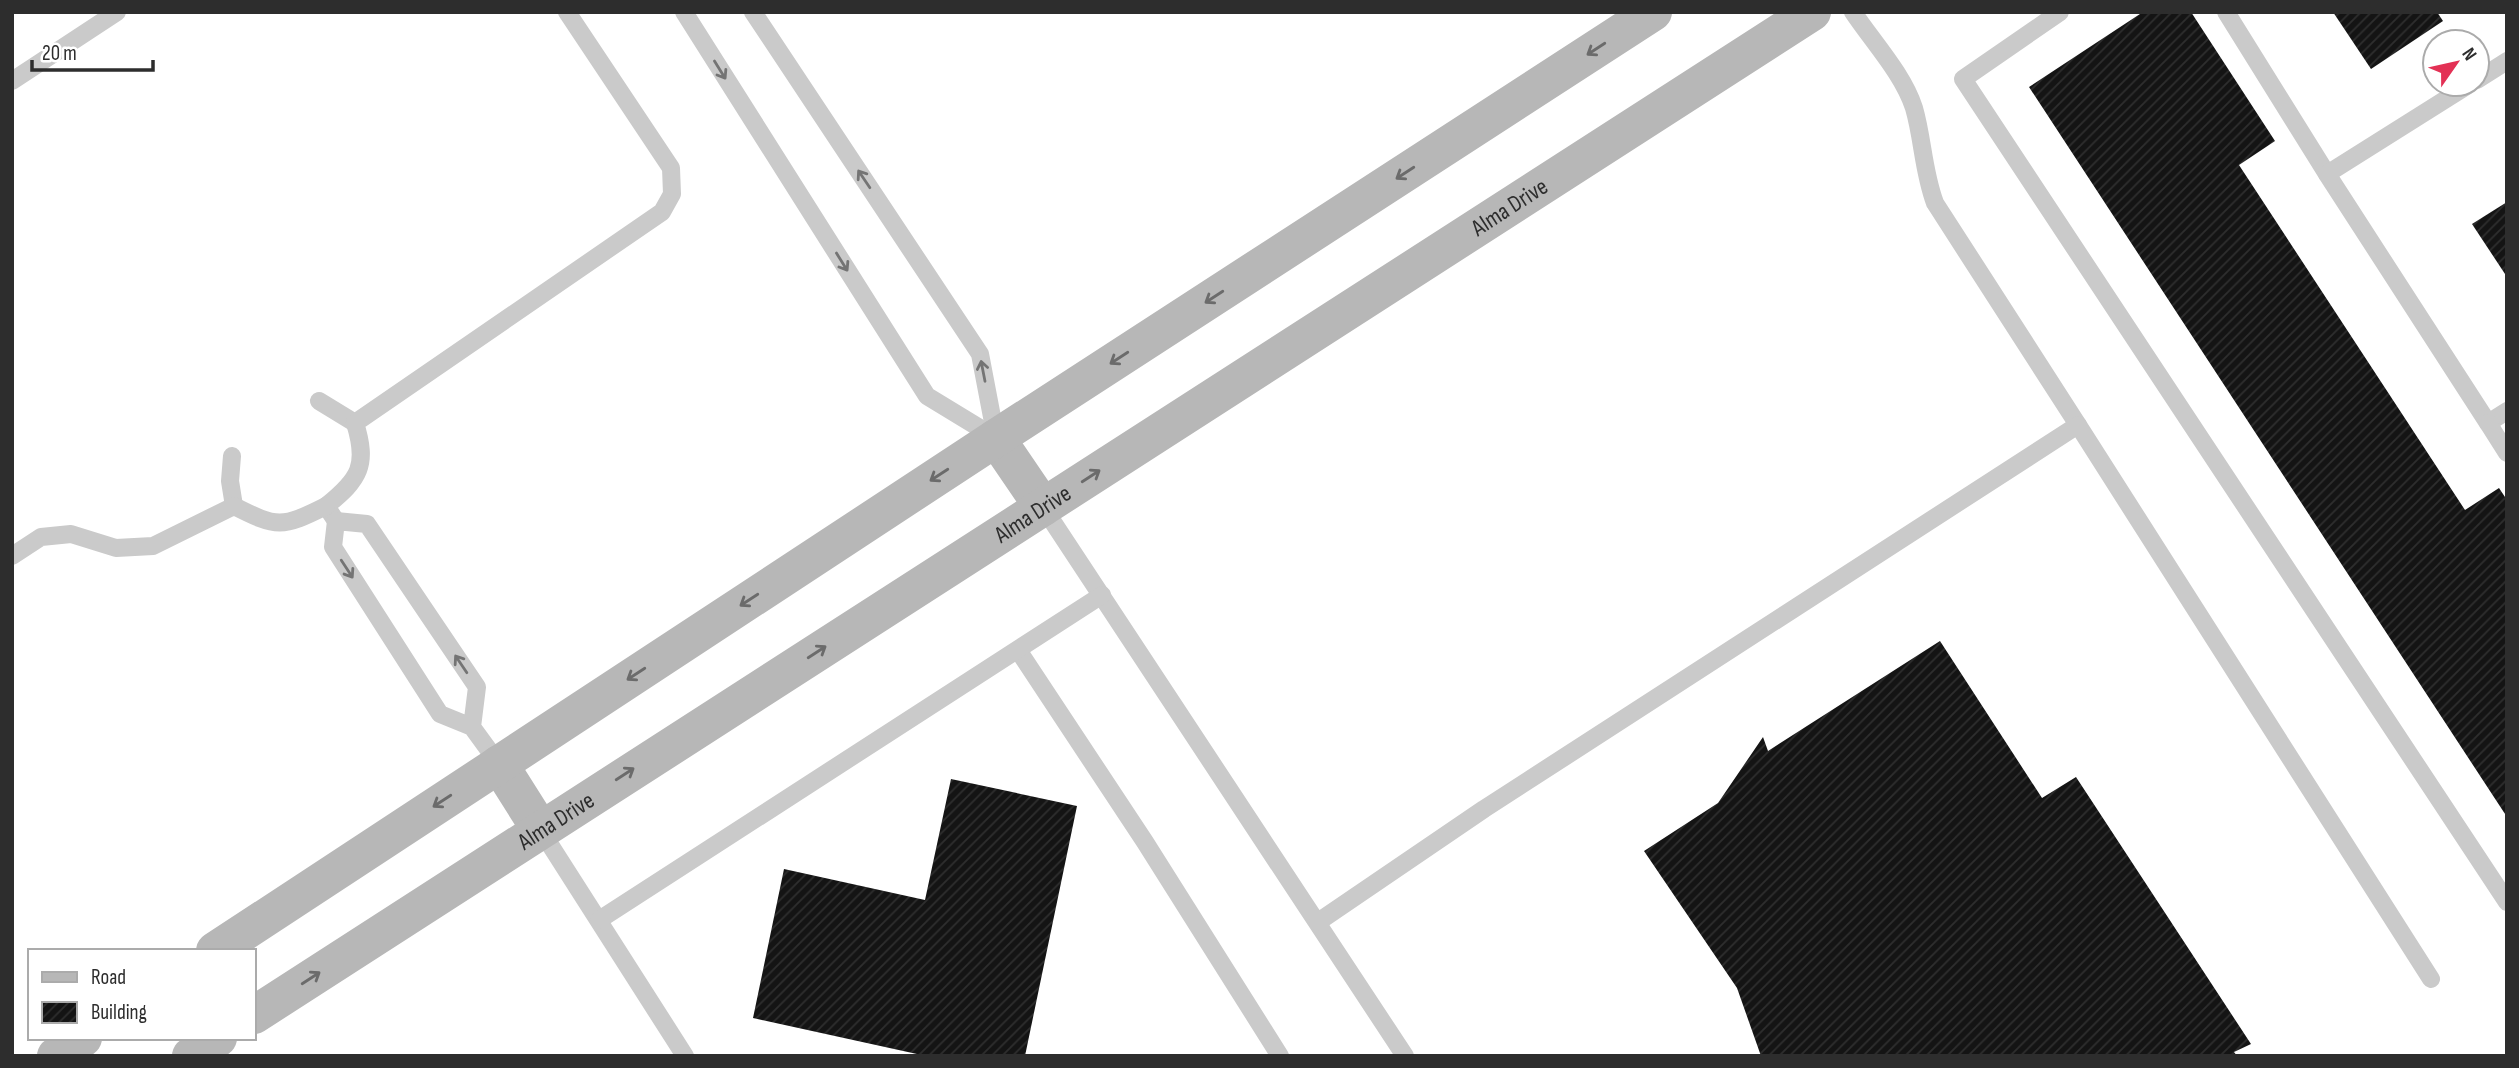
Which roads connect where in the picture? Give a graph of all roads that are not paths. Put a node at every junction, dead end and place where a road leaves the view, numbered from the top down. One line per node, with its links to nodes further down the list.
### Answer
1 (117, 12): 12 (lane)
2 (567, 12): 17 (lane)
3 (684, 12): 20 (lane, one-way to 20)
4 (753, 12): 20 (lane, one-way to 4)
5 (1653, 12): 20 (main road, one-way to 20)
6 (1812, 12): 24 (main road, Alma Drive, one-way to 6)
7 (1853, 12): 19 (lane)
8 (2060, 12): 32 (lane)
9 (2225, 12): 14 (lane)
10 (2507, 61): 11 (lane)
11 (2491, 71)
12 (12, 81)
13 (2448, 98): 14 (lane)
14 (2327, 174): 18 (lane)
15 (319, 401): 17 (lane)
16 (2507, 411): 18 (lane)
17 (355, 423): 25 (lane)
18 (2488, 423): 21 (lane)
19 (2078, 425): 34 (lane); 36 (lane)
20 (996, 438): 24 (main road); 30 (main road, one-way to 30)
21 (2507, 453)
22 (232, 456): 23 (lane)
23 (234, 506): 25 (lane); 26 (lane)
24 (1044, 507): 27 (lane); 31 (main road, Alma Drive, one-way to 24)
25 (331, 514): 29 (lane, one-way to 29); 29 (lane, one-way to 25)
26 (12, 556)
27 (1102, 595): 28 (lane); 34 (lane)
28 (1018, 650): 33 (lane); 43 (lane)
29 (472, 727): 30 (lane)
30 (499, 764): 31 (main road); 35 (main road, one-way to 35)
31 (540, 829): 33 (lane); 37 (main road, Alma Drive, one-way to 31)
32 (2507, 902)
33 (599, 920): 42 (lane)
34 (1318, 922): 44 (lane)
35 (218, 949)
36 (2431, 979)
37 (256, 1014)
38 (80, 1040): 40 (main road)
39 (215, 1040): 41 (main road)
40 (56, 1056)
41 (191, 1056)
42 (685, 1056)
43 (1280, 1056)
44 (1405, 1056)

